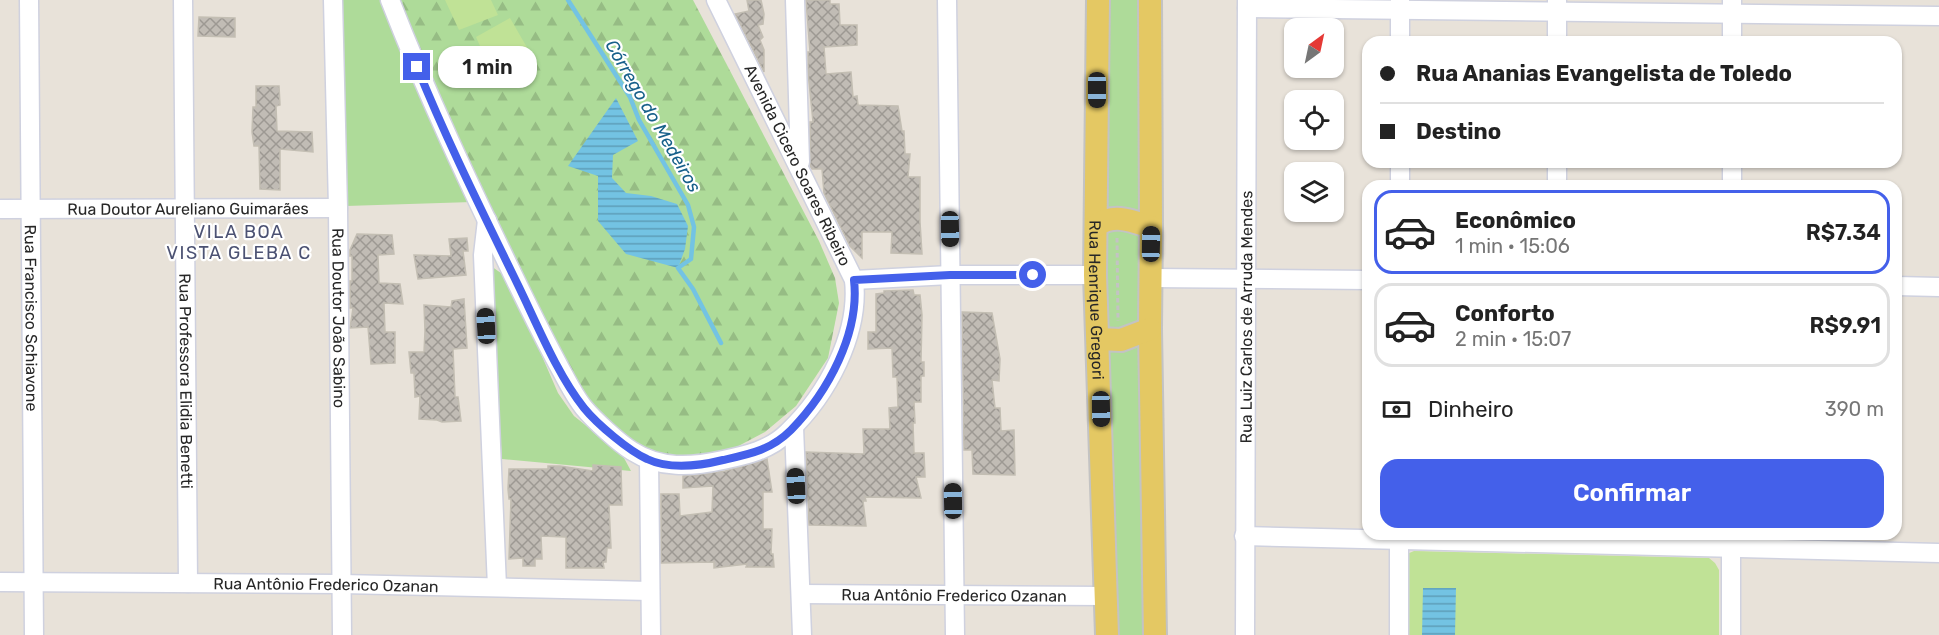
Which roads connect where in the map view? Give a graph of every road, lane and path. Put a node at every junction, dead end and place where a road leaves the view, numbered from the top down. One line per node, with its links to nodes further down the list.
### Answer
1 (29, 0): 19 (street, Rua Francisco Schiavone)
2 (183, 0): 22 (street, Rua Professora Elidia Benetti)
3 (333, 0): 20 (street, Rua Doutor João Sabino)
4 (390, 0): 23 (street)
5 (717, 0): 18 (street, Avenida Cicero Soares Ribeiro)
6 (795, 0): 18 (street)
7 (947, 0): 26 (street)
8 (1098, 0): 24 (main road, Rua Henrique Gregori)
9 (1150, 0): 25 (main road)
10 (1247, 4): 11 (street); 29 (street, Rua Luiz Carlos de Arruda Mendes)
11 (1400, 5): 12 (street); 15 (street)
12 (1557, 7): 13 (street); 16 (street)
13 (1732, 7): 14 (street); 17 (street)
14 (1939, 16)
15 (1400, 36)
16 (1557, 36)
17 (1732, 36)
18 (800, 167): 30 (street, Avenida Cicero Soares Ribeiro)
19 (32, 208): 21 (street, Rua Doutor Aureliano Guimarães); 22 (street, Rua Doutor Aureliano Guimarães); 44 (street, Rua Francisco Schiavone)
20 (338, 208): 22 (street, Rua Doutor Aureliano Guimarães); 46 (street, Rua Doutor João Sabino)
21 (0, 209)
22 (185, 210): 45 (street, Rua Professora Elidia Benetti)
23 (487, 220): 37 (street); 47 (street)
24 (1106, 222): 25 (main road); 27 (main road, Rua Henrique Gregori); 35 (path)
25 (1151, 227): 28 (main road)
26 (950, 275): 27 (street); 30 (street); 50 (street)
27 (1095, 275): 35 (main road, Rua Henrique Gregori)
28 (1151, 278): 29 (street); 34 (main road)
29 (1245, 279): 31 (street); 38 (street, Rua Luiz Carlos de Arruda Mendes)
30 (854, 280): 36 (street, Avenida Cicero Soares Ribeiro)
31 (1362, 280)
32 (1902, 286): 33 (street)
33 (1939, 287)
34 (1150, 329): 35 (main road); 58 (main road)
35 (1108, 340): 51 (main road, Rua Henrique Gregori)
36 (794, 427): 37 (street, Avenida Cicero Soares Ribeiro); 49 (street)
37 (650, 461): 48 (street)
38 (1244, 536): 39 (street); 59 (street, Rua Luiz Carlos de Arruda Mendes)
39 (1362, 536)
40 (1400, 540): 60 (street)
41 (1730, 540): 42 (street); 61 (street)
42 (1939, 553)
43 (0, 582): 44 (street, Rua Antônio Frederico Ozanan)
44 (33, 583): 45 (street, Rua Antônio Frederico Ozanan); 52 (street, Rua Francisco Schiavone)
45 (188, 583): 46 (street, Rua Antônio Frederico Ozanan)
46 (342, 584): 47 (street, Rua Antônio Frederico Ozanan); 53 (street, Rua Doutor João Sabino)
47 (497, 587): 48 (street, Rua Antônio Frederico Ozanan)
48 (650, 591): 54 (street)
49 (801, 594): 50 (street, Rua Antônio Frederico Ozanan); 55 (street)
50 (954, 596): 51 (street, Rua Antônio Frederico Ozanan); 56 (street)
51 (1106, 596): 57 (main road, Rua Henrique Gregori)
52 (34, 635)
53 (342, 635)
54 (651, 635)
55 (802, 635)
56 (955, 635)
57 (1107, 635)
58 (1155, 635)
59 (1245, 635)
60 (1399, 635)
61 (1731, 635)

